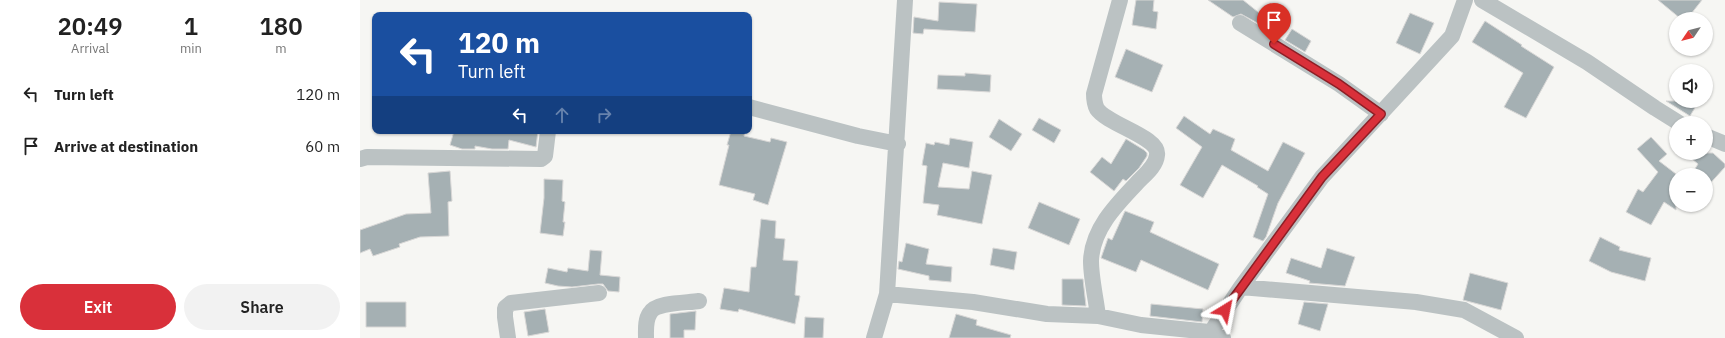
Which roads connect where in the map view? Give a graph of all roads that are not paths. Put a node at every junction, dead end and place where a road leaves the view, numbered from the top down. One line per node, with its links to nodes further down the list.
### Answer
1 (905, 0): 11 (street)
2 (1120, 0): 18 (street)
3 (1465, 0): 7 (street)
4 (1482, 0): 8 (street)
5 (1240, 23): 7 (street)
6 (752, 108): 11 (street)
7 (1381, 114): 14 (street)
8 (1669, 117)
9 (548, 134): 13 (street)
10 (1713, 139): 12 (street)
11 (898, 144): 16 (street)
12 (1725, 144)
13 (360, 159)
14 (1241, 287): 19 (street); 23 (street)
15 (599, 293): 20 (street)
16 (887, 294): 18 (street); 22 (street)
17 (699, 301): 21 (street)
18 (1098, 316): 19 (street)
19 (1213, 336)
20 (508, 338)
21 (646, 338)
22 (874, 338)
23 (1516, 338)

